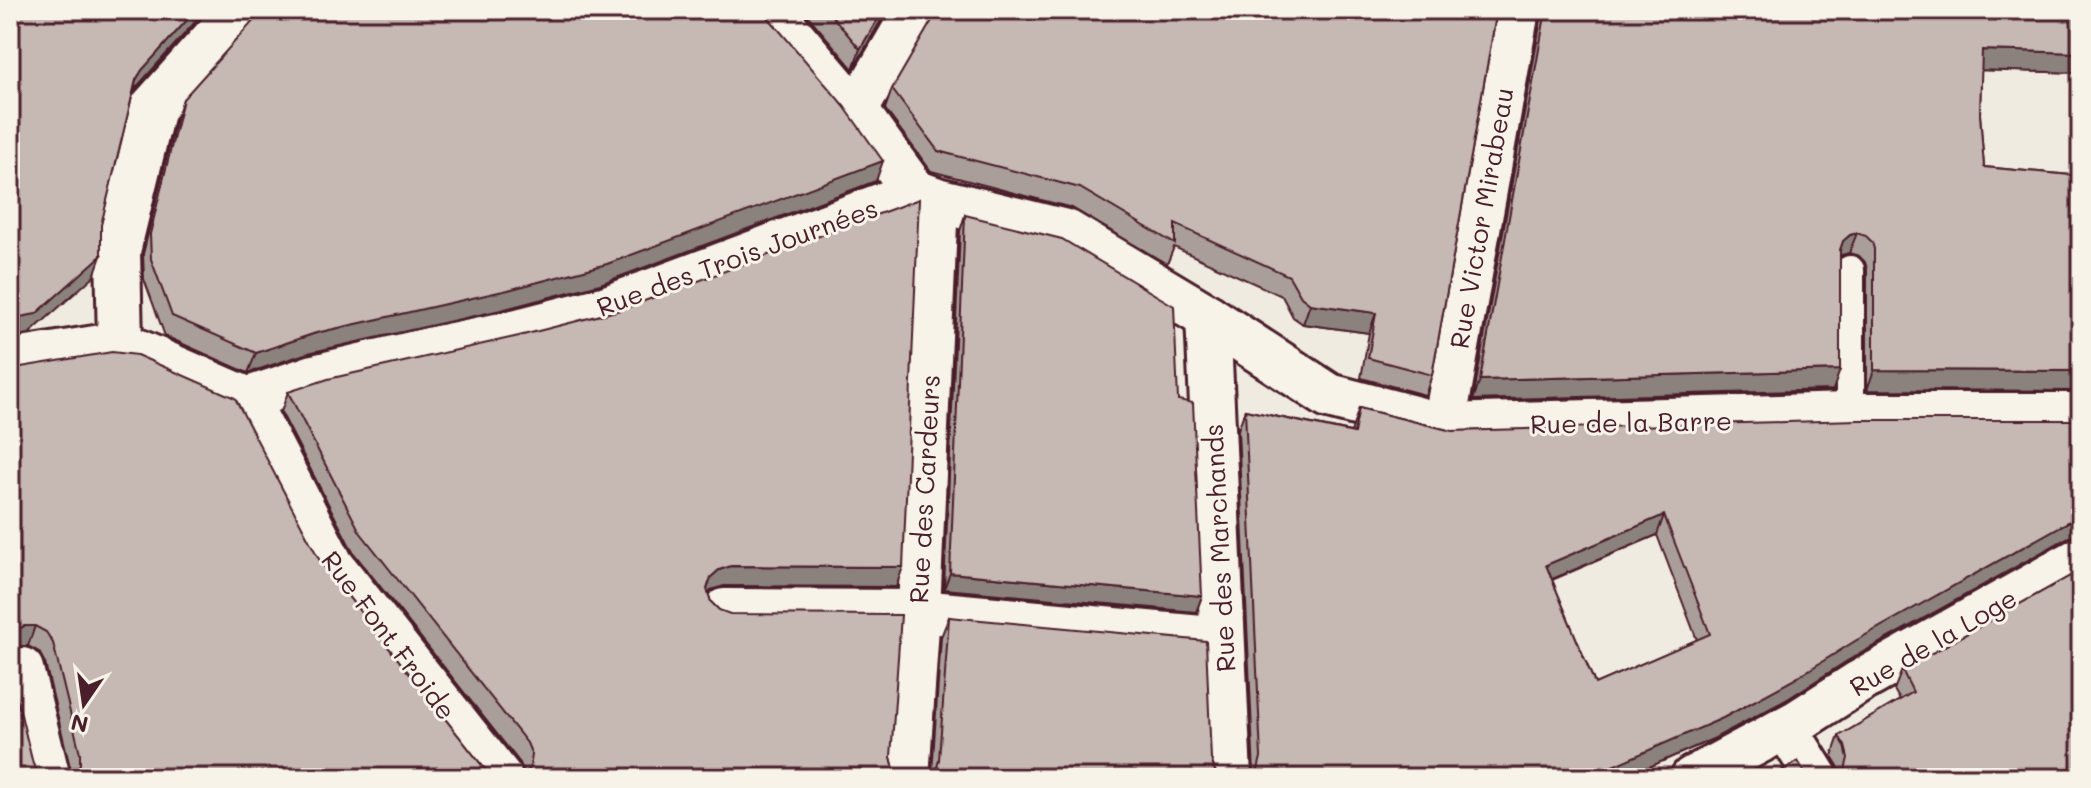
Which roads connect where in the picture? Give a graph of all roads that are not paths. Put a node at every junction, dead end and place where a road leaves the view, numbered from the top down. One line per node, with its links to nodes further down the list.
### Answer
1 (240, 10): 9 (street)
2 (770, 10): 5 (street)
3 (915, 10): 5 (street)
4 (1518, 10): 14 (street, Rue Victor Mirabeau)
5 (856, 111): 6 (street)
6 (926, 196): 8 (street); 11 (street, Rue des Trois Journées); 17 (street, Rue des Cardeurs)
7 (1850, 270): 12 (lane)
8 (1208, 317): 14 (street, Rue de la Barre); 18 (street, Rue des Marchands)
9 (120, 344): 10 (street); 11 (street)
10 (10, 362)
11 (246, 399): 22 (street, Rue Font Froide)
12 (1850, 415): 13 (street, Rue de la Barre); 14 (street, Rue de la Barre)
13 (2081, 415)
14 (1444, 426)
15 (2081, 558): 20 (street, Rue de la Loge)
16 (724, 610): 17 (street)
17 (919, 611): 18 (street); 23 (street, Rue des Cardeurs)
18 (1223, 639): 24 (street, Rue des Marchands)
19 (22, 669): 21 (street)
20 (1786, 728): 25 (street, Rue de la Loge); 26 (street)
21 (49, 778)
22 (500, 778)
23 (908, 778)
24 (1229, 778)
25 (1692, 778)
26 (1817, 778)

